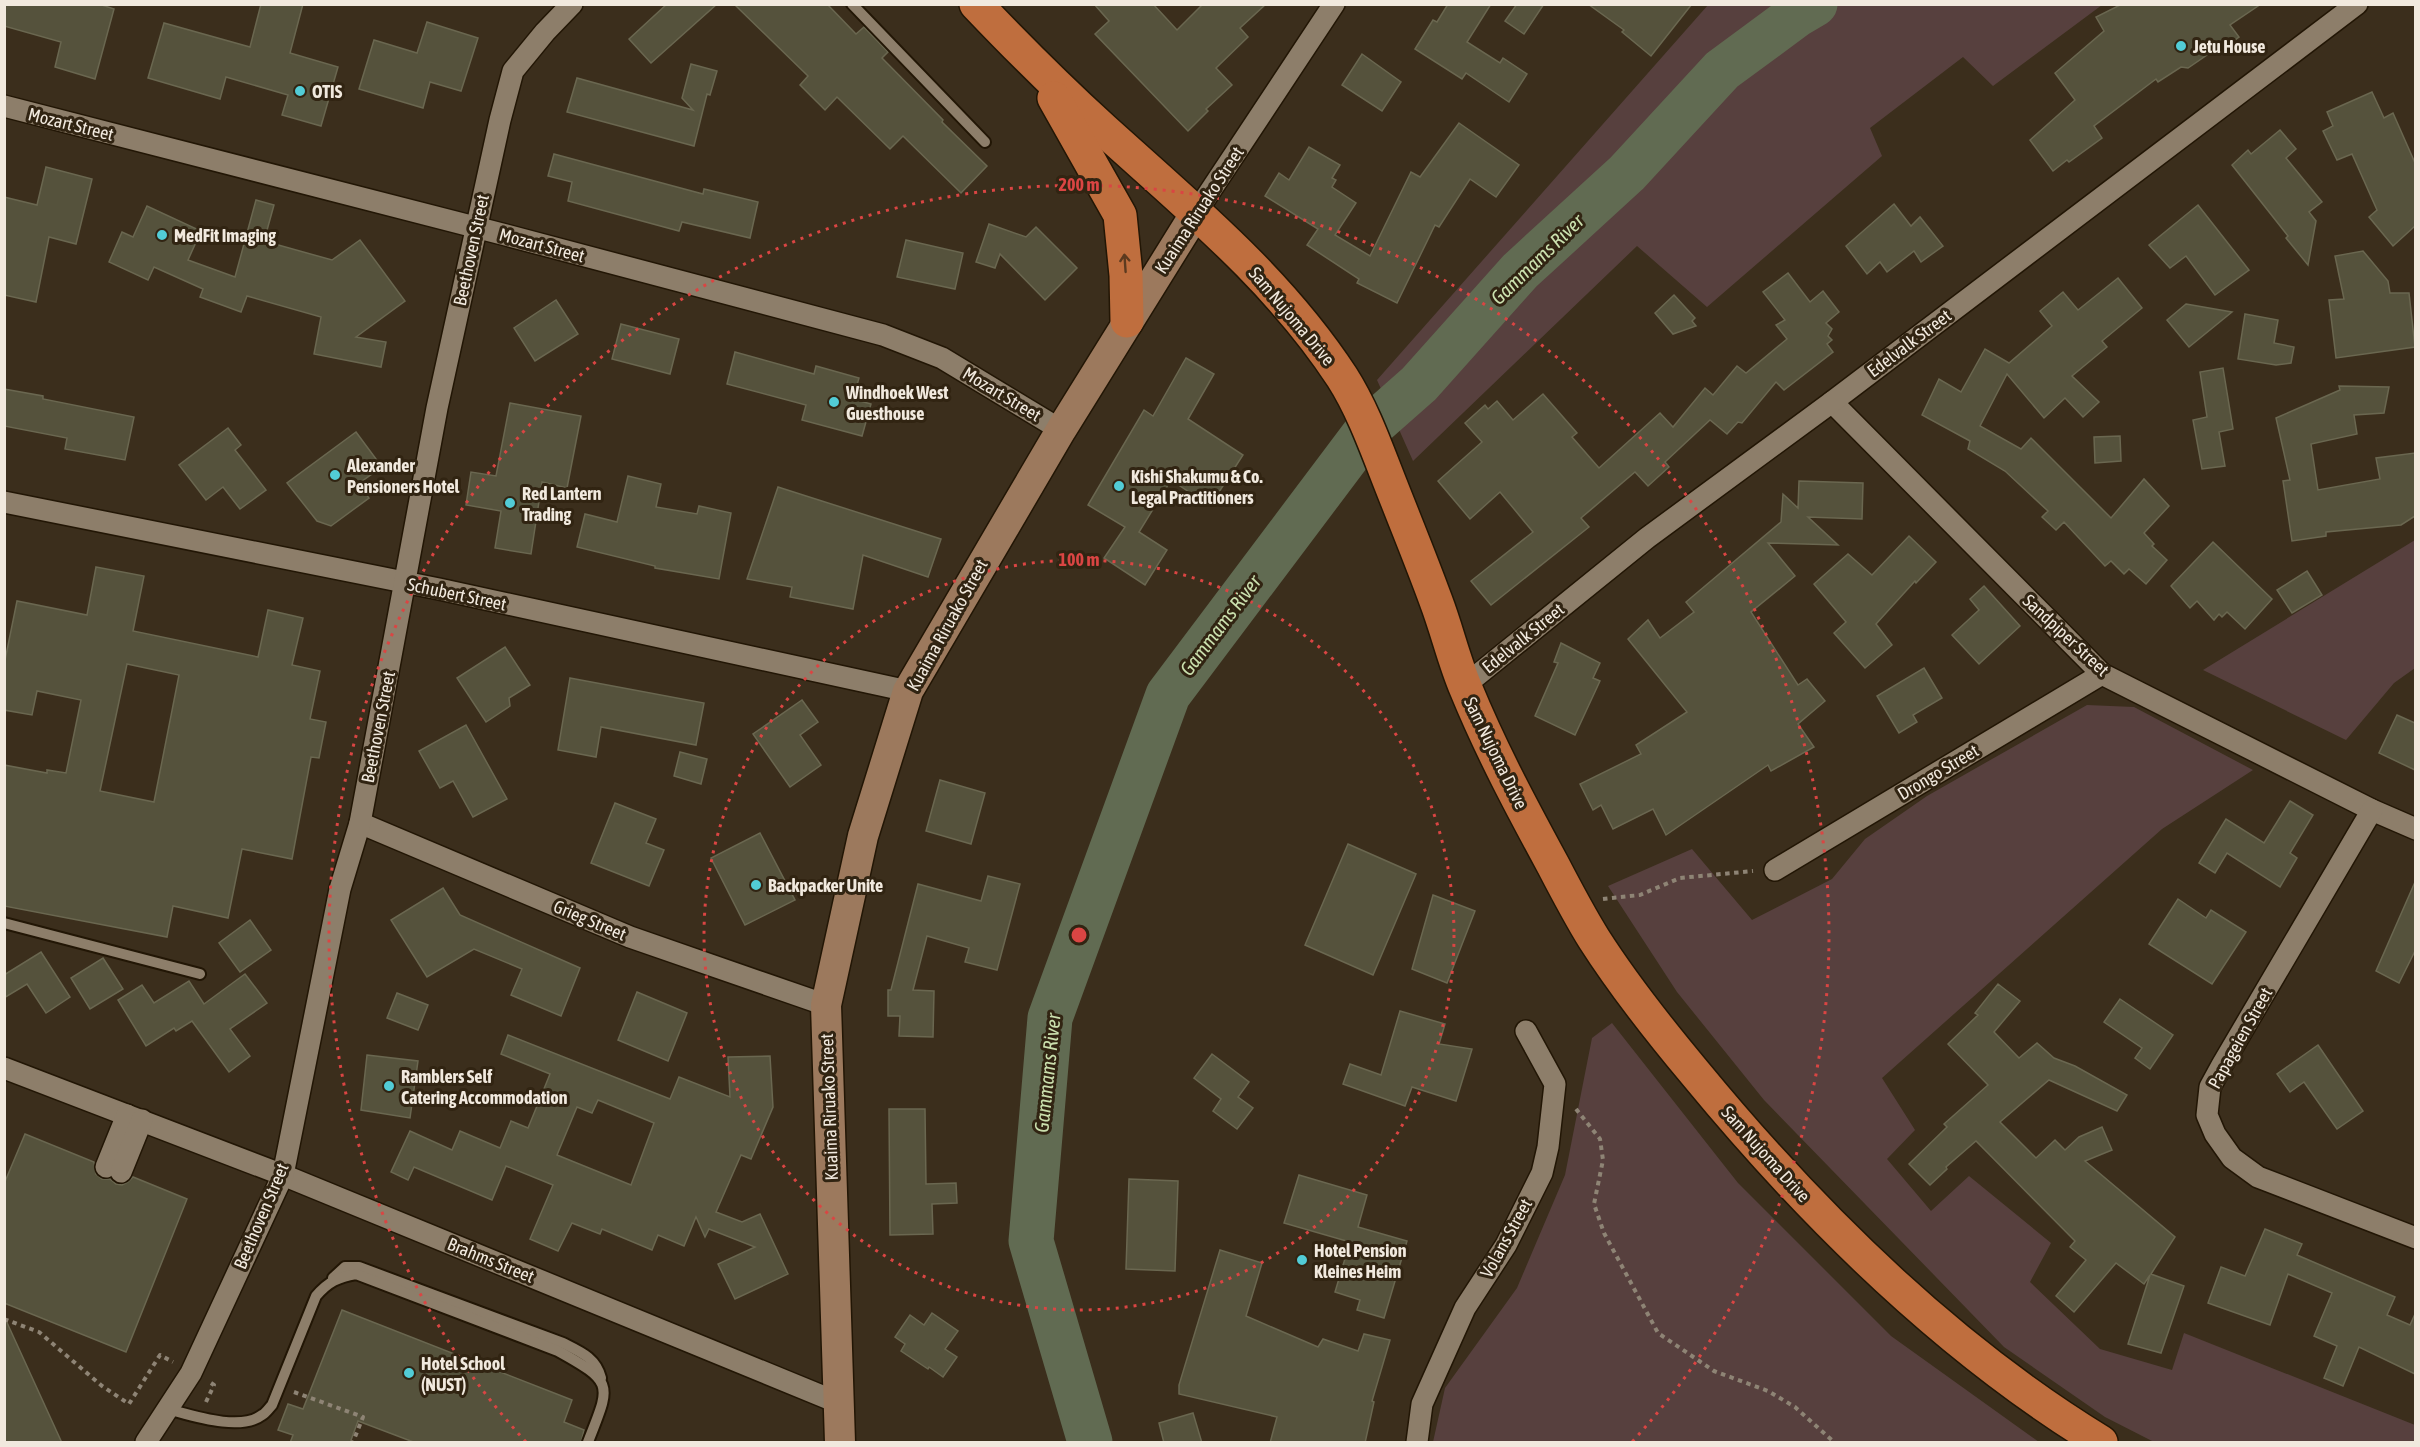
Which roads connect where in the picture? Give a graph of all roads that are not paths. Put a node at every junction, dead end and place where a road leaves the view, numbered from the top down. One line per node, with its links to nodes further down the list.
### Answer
1 (572, 4): 10 (street, Beethoven Street)
2 (852, 4): 8 (lane)
3 (976, 4): 6 (highway, Sam Nujoma Drive)
4 (1334, 4): 9 (street, Kuaima Riruako Street)
5 (2357, 4): 12 (street, Edelvalk Street)
6 (1030, 61): 9 (highway, Sam Nujoma Drive); 11 (highway, one-way to 6)
7 (4, 106): 10 (street, Mozart Street)
8 (985, 142)
9 (1197, 211): 11 (street, Kuaima Riruako Street); 17 (highway, Sam Nujoma Drive)
10 (476, 228): 13 (street, Mozart Street); 15 (street, Beethoven Street)
11 (1127, 321): 13 (street, Kuaima Riruako Street)
12 (1832, 402): 16 (street, Sandpiper Street); 17 (street, Edelvalk Street)
13 (1061, 430): 18 (street, Kuaima Riruako Street)
14 (5, 502): 15 (street, Schubert Street)
15 (405, 583): 18 (street, Schubert Street); 20 (street, Beethoven Street)
16 (2102, 674): 19 (street, Sandpiper Street); 22 (street, Drongo Street)
17 (1464, 686): 38 (highway, Sam Nujoma Drive)
18 (908, 691): 25 (street, Kuaima Riruako Street)
19 (2372, 810): 21 (street, Sandpiper Street); 31 (street, Papageien Street)
20 (360, 823): 25 (street, Grieg Street); 30 (street, Beethoven Street)
21 (2415, 829)
22 (1775, 870)
23 (4, 923): 24 (lane)
24 (200, 974)
25 (826, 1005): 32 (street, Kuaima Riruako Street)
26 (1527, 1031): 37 (street, Volans Street)
27 (4, 1068): 28 (street, Brahms Street)
28 (134, 1117): 29 (street); 30 (street, Brahms Street)
29 (114, 1170)
30 (283, 1175): 32 (street, Brahms Street); 33 (street, Beethoven Street)
31 (2415, 1238)
32 (839, 1402): 36 (street, Kuaima Riruako Street)
33 (167, 1409): 34 (street, Beethoven Street); 35 (lane)
34 (146, 1443)
35 (588, 1443)
36 (840, 1443)
37 (1417, 1443)
38 (2101, 1443)

